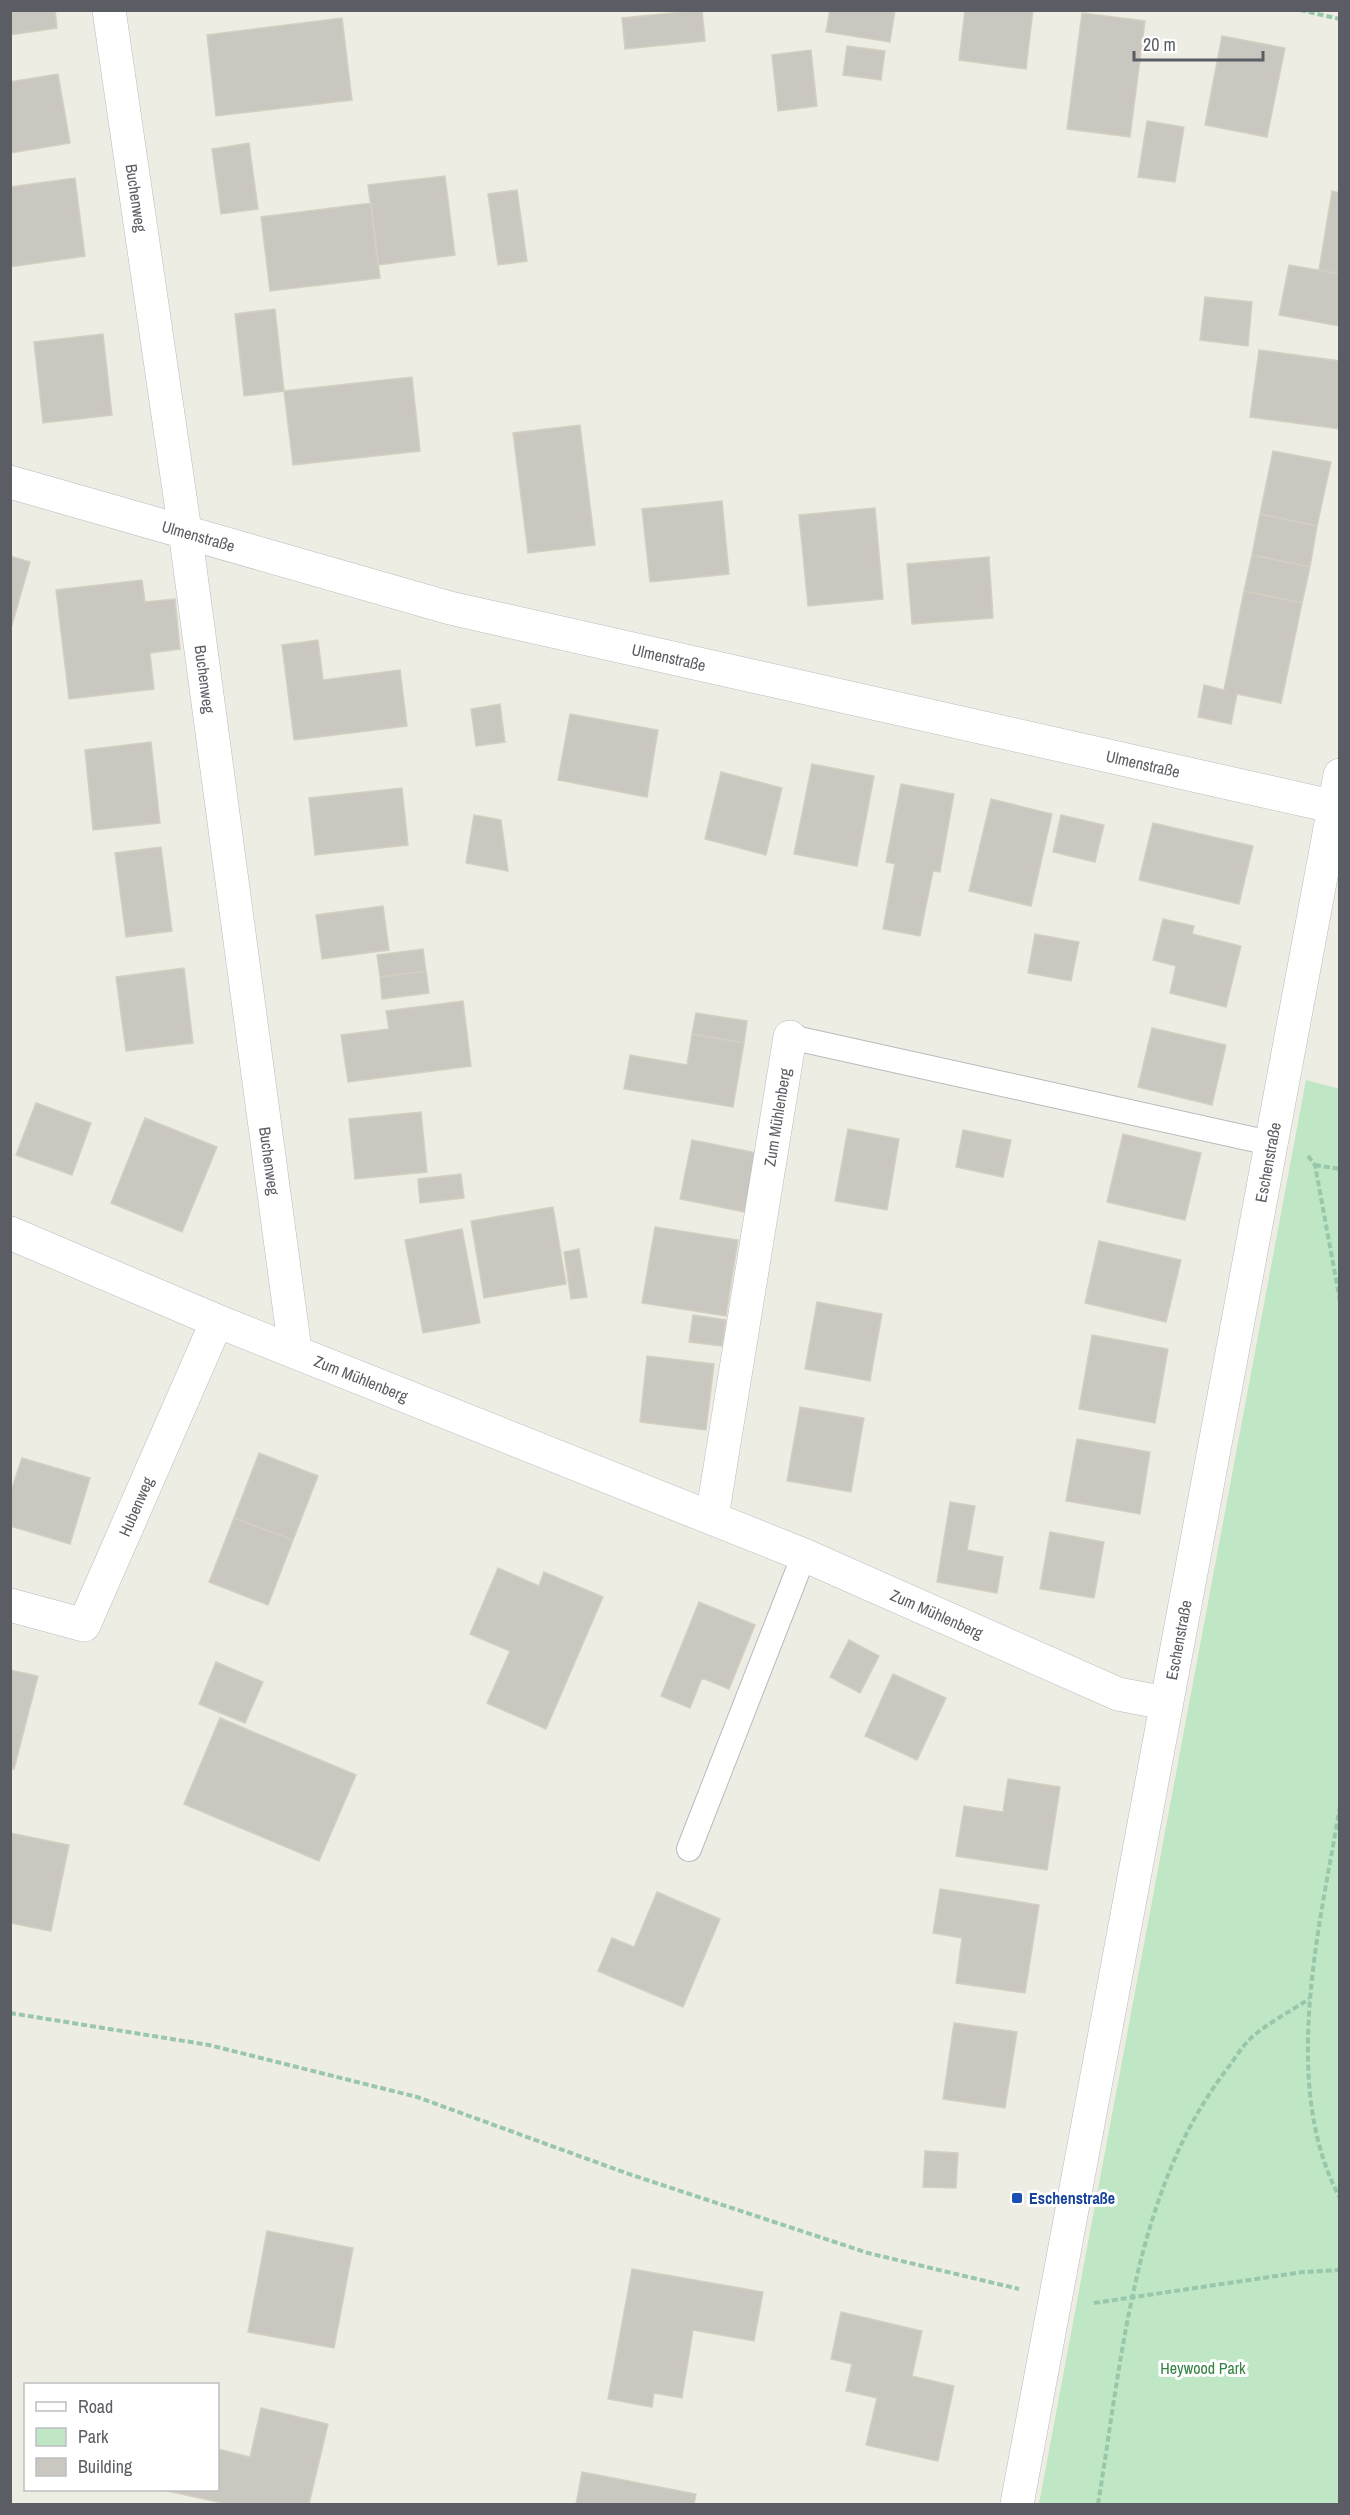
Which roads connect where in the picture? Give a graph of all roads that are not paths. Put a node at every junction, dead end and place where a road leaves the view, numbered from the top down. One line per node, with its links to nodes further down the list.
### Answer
1 (109, 10): 3 (street, Buchenweg)
2 (10, 482): 3 (street, Ulmenstraße)
3 (185, 531): 5 (street, Ulmenstraße); 10 (street, Buchenweg)
4 (1340, 775): 5 (street, Eschenstraße)
5 (1337, 807): 7 (street, Eschenstraße)
6 (790, 1037): 7 (lane); 11 (street, Zum Mühlenberg)
7 (1270, 1143): 14 (street, Eschenstraße)
8 (10, 1233): 9 (street, Zum Mühlenberg)
9 (217, 1321): 10 (street, Zum Mühlenberg); 13 (street, Hubenweg)
10 (295, 1350): 11 (street, Zum Mühlenberg)
11 (712, 1517): 12 (street, Zum Mühlenberg)
12 (804, 1555): 14 (street, Zum Mühlenberg); 15 (lane)
13 (10, 1605)
14 (1165, 1703): 16 (street, Eschenstraße)
15 (688, 1850)
16 (1017, 2505)

